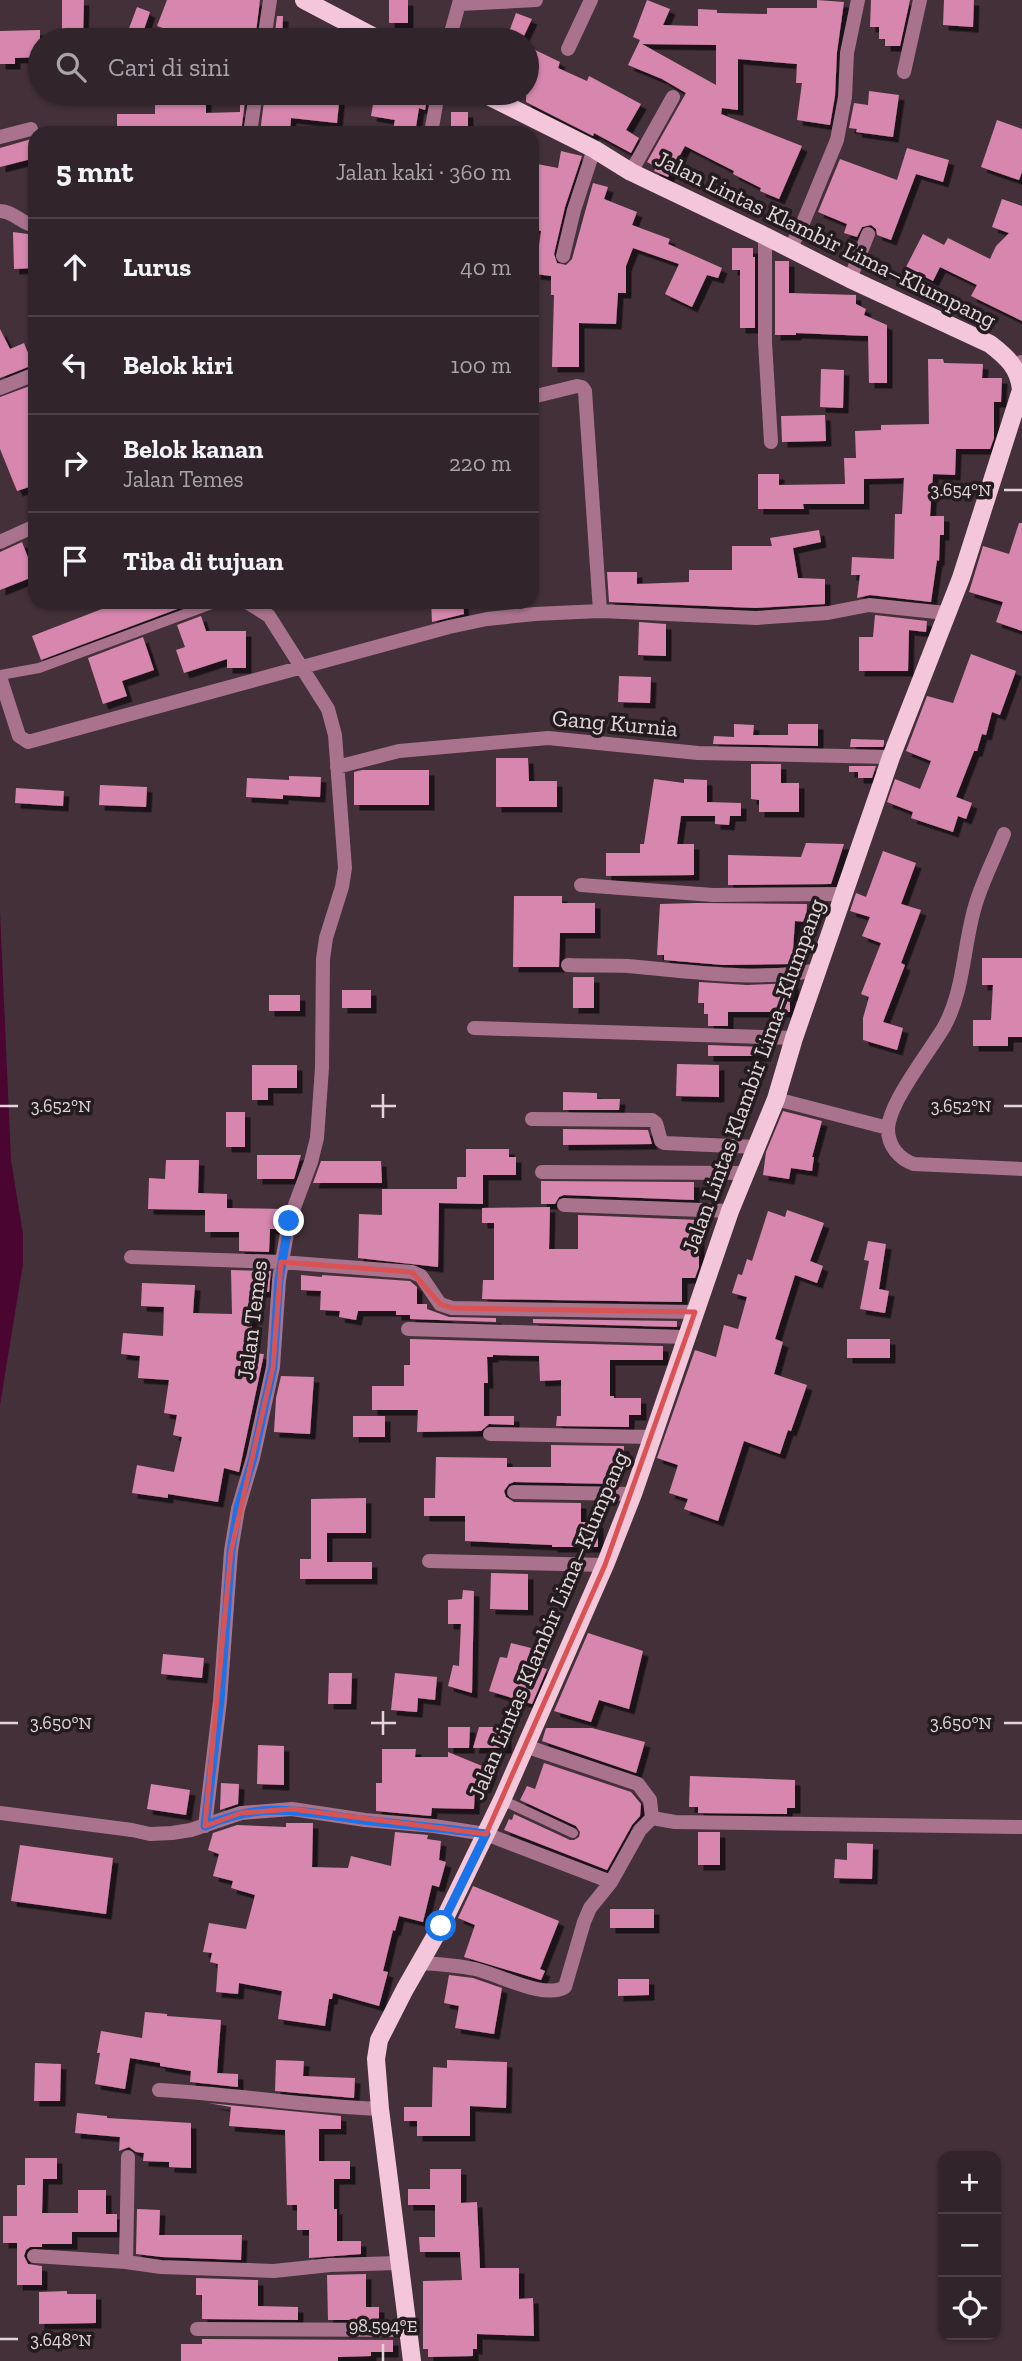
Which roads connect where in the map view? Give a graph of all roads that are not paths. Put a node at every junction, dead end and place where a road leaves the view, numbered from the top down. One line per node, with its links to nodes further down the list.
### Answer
1 (270, 0): 8 (street)
2 (304, 0): 9 (main road)
3 (536, 0): 7 (street)
4 (591, 0): 11 (street)
5 (858, 0): 27 (street)
6 (920, 0): 12 (street)
7 (460, 2): 10 (street)
8 (266, 28)
9 (357, 28)
10 (452, 28)
11 (568, 49)
12 (904, 72)
13 (673, 97): 22 (street)
14 (254, 105): 17 (street)
15 (436, 105): 18 (street)
16 (506, 105): 21 (main road, Jalan Lintas Klambir Lima–Klumpang)
17 (251, 126)
18 (432, 126)
19 (28, 131): 20 (street)
20 (0, 137)
21 (594, 149): 22 (main road, Jalan Lintas Klambir Lima–Klumpang); 28 (street)
22 (631, 172): 26 (main road, Jalan Lintas Klambir Lima–Klumpang)
23 (0, 211): 24 (street)
24 (28, 224)
25 (868, 234): 29 (street)
26 (765, 236): 27 (main road, Jalan Lintas Klambir Lima–Klumpang); 34 (street)
27 (790, 248): 29 (main road, Jalan Lintas Klambir Lima–Klumpang)
28 (563, 256)
29 (850, 279): 30 (main road, Jalan Lintas Klambir Lima–Klumpang)
30 (1020, 363): 40 (main road, Jalan Lintas Klambir Lima–Klumpang)
31 (28, 377): 32 (street)
32 (0, 388)
33 (539, 395): 39 (street)
34 (771, 442)
35 (28, 529): 36 (street)
36 (0, 542)
37 (200, 609): 42 (lane)
38 (258, 609): 41 (street, Jalan Temes)
39 (600, 611): 40 (street); 41 (street)
40 (946, 613): 43 (main road, Jalan Lintas Klambir Lima–Klumpang)
41 (302, 667): 42 (street); 44 (street, Jalan Temes)
42 (0, 676)
43 (891, 757): 44 (street, Gang Kurnia); 47 (main road, Jalan Lintas Klambir Lima–Klumpang)
44 (337, 767): 62 (street, Jalan Temes)
45 (1004, 834): 54 (street)
46 (581, 885): 47 (street)
47 (844, 894): 49 (main road, Jalan Lintas Klambir Lima–Klumpang)
48 (568, 965): 49 (street)
49 (817, 970): 51 (main road, Jalan Lintas Klambir Lima–Klumpang)
50 (474, 1028): 51 (street)
51 (794, 1038): 52 (main road, Jalan Lintas Klambir Lima–Klumpang)
52 (776, 1098): 54 (street); 55 (main road, Jalan Lintas Klambir Lima–Klumpang)
53 (533, 1119): 55 (street)
54 (888, 1128): 56 (street)
55 (756, 1147): 58 (main road, Jalan Lintas Klambir Lima–Klumpang)
56 (1022, 1169)
57 (542, 1172): 58 (street)
58 (747, 1173): 60 (main road, Jalan Lintas Klambir Lima–Klumpang)
59 (564, 1205): 60 (street)
60 (730, 1211): 63 (main road, Jalan Lintas Klambir Lima–Klumpang)
61 (131, 1257): 62 (street)
62 (281, 1262): 63 (street); 76 (street, Jalan Temes)
63 (695, 1312): 65 (main road, Jalan Lintas Klambir Lima–Klumpang)
64 (408, 1329): 65 (street)
65 (686, 1337): 67 (main road, Jalan Lintas Klambir Lima–Klumpang)
66 (490, 1434): 67 (street)
67 (652, 1437): 69 (main road, Jalan Lintas Klambir Lima–Klumpang)
68 (514, 1492): 69 (street)
69 (633, 1494): 71 (main road, Jalan Lintas Klambir Lima–Klumpang)
70 (429, 1561): 71 (street)
71 (605, 1565): 72 (main road, Jalan Lintas Klambir Lima–Klumpang)
72 (525, 1746): 73 (main road, Jalan Lintas Klambir Lima–Klumpang); 75 (street)
73 (502, 1800): 78 (lane); 79 (main road, Jalan Lintas Klambir Lima–Klumpang)
74 (0, 1813): 76 (street)
75 (652, 1818): 77 (street); 80 (street)
76 (205, 1826): 79 (street)
77 (1022, 1827)
78 (573, 1833)
79 (486, 1834): 80 (street); 81 (main road, Jalan Lintas Klambir Lima–Klumpang)
80 (611, 1882): 81 (street)
81 (419, 1963): 83 (main road, Jalan Lintas Klambir Lima–Klumpang)
82 (159, 2090): 83 (street)
83 (380, 2109): 87 (main road, Jalan Lintas Klambir Lima–Klumpang)
84 (128, 2157): 86 (street)
85 (34, 2256): 86 (street)
86 (126, 2262): 87 (street)
87 (399, 2263): 89 (main road, Jalan Lintas Klambir Lima–Klumpang)
88 (197, 2329): 89 (street)
89 (409, 2330): 90 (main road, Jalan Lintas Klambir Lima–Klumpang)
90 (412, 2361)

